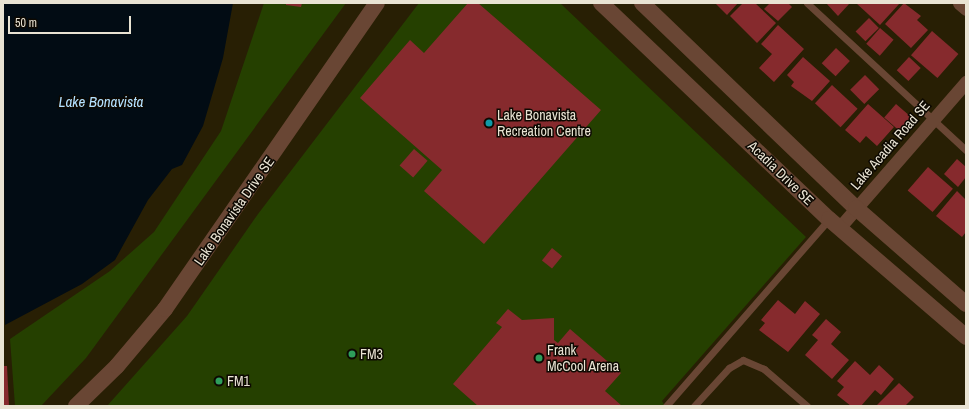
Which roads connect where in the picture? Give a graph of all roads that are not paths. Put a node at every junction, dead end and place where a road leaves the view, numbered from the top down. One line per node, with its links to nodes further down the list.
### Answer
1 (376, 3): 14 (street, Lake Bonavista Drive SE)
2 (602, 3): 11 (street, Acadia Drive SE)
3 (642, 3): 10 (street, Acadia Drive SE)
4 (807, 3): 8 (lane)
5 (959, 3): 6 (street)
6 (966, 9)
7 (966, 82): 8 (street, Lake Acadia Road SE)
8 (932, 121): 9 (lane); 10 (street, Lake Acadia Road SE)
9 (966, 150)
10 (856, 208): 11 (street, Lake Acadia Road SE); 12 (street, Acadia Drive SE)
11 (834, 224): 13 (street, Acadia Drive SE); 15 (lane)
12 (966, 304)
13 (966, 337)
14 (76, 406)
15 (666, 406)
16 (694, 406): 17 (lane)
17 (807, 406)

